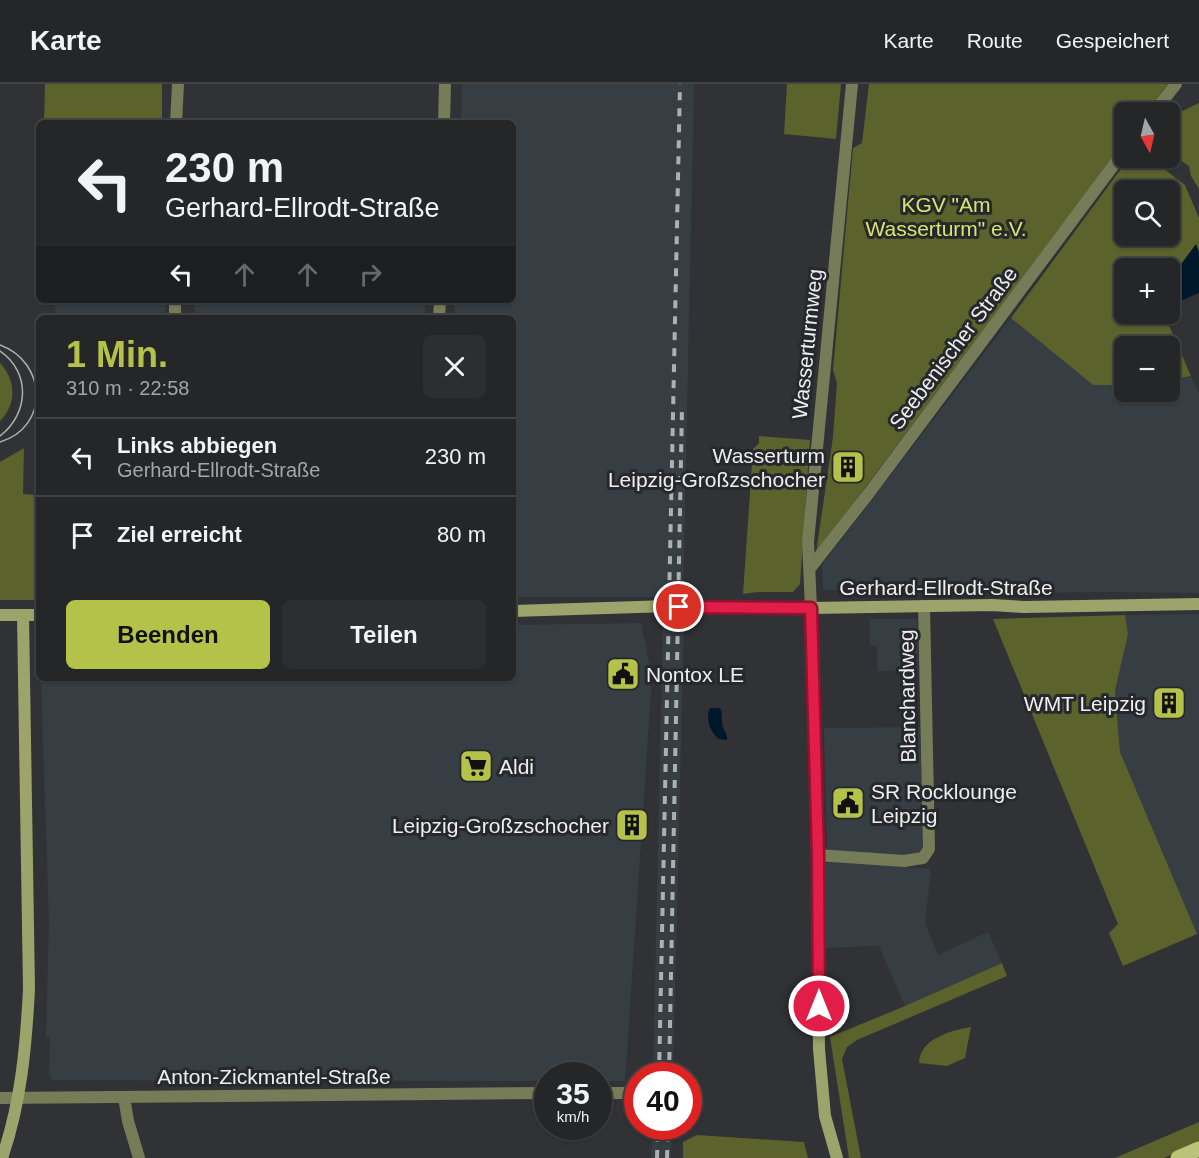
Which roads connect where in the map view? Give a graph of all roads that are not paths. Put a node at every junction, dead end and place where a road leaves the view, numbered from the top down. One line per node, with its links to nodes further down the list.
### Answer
1 (178, 84): 6 (street)
2 (445, 84): 7 (street)
3 (852, 84): 9 (street, Wasserturmweg)
4 (1176, 84): 5 (street)
5 (1162, 102)
6 (176, 120)
7 (444, 120)
8 (1114, 165): 9 (street, Seebenischer Straße)
9 (811, 567): 12 (street, Wasserturmweg)
10 (1199, 604): 11 (street, Gerhard-Ellrodt-Straße)
11 (924, 606): 12 (street, Gerhard-Ellrodt-Straße); 17 (street, Blanchardweg)
12 (811, 608): 13 (street, Gerhard-Ellrodt-Straße); 17 (street)
13 (516, 611)
14 (0, 615): 15 (street)
15 (23, 615): 16 (street); 21 (street)
16 (36, 615)
17 (818, 855): 25 (street)
18 (534, 1093): 19 (street, Anton-Zickmantel-Straße)
19 (124, 1097): 21 (street, Anton-Zickmantel-Straße); 24 (street)
20 (0, 1098): 21 (street, Anton-Zickmantel-Straße)
21 (18, 1099): 23 (street)
22 (1199, 1149): 26 (main road)
23 (2, 1158)
24 (139, 1158)
25 (837, 1158)
26 (1178, 1158)

